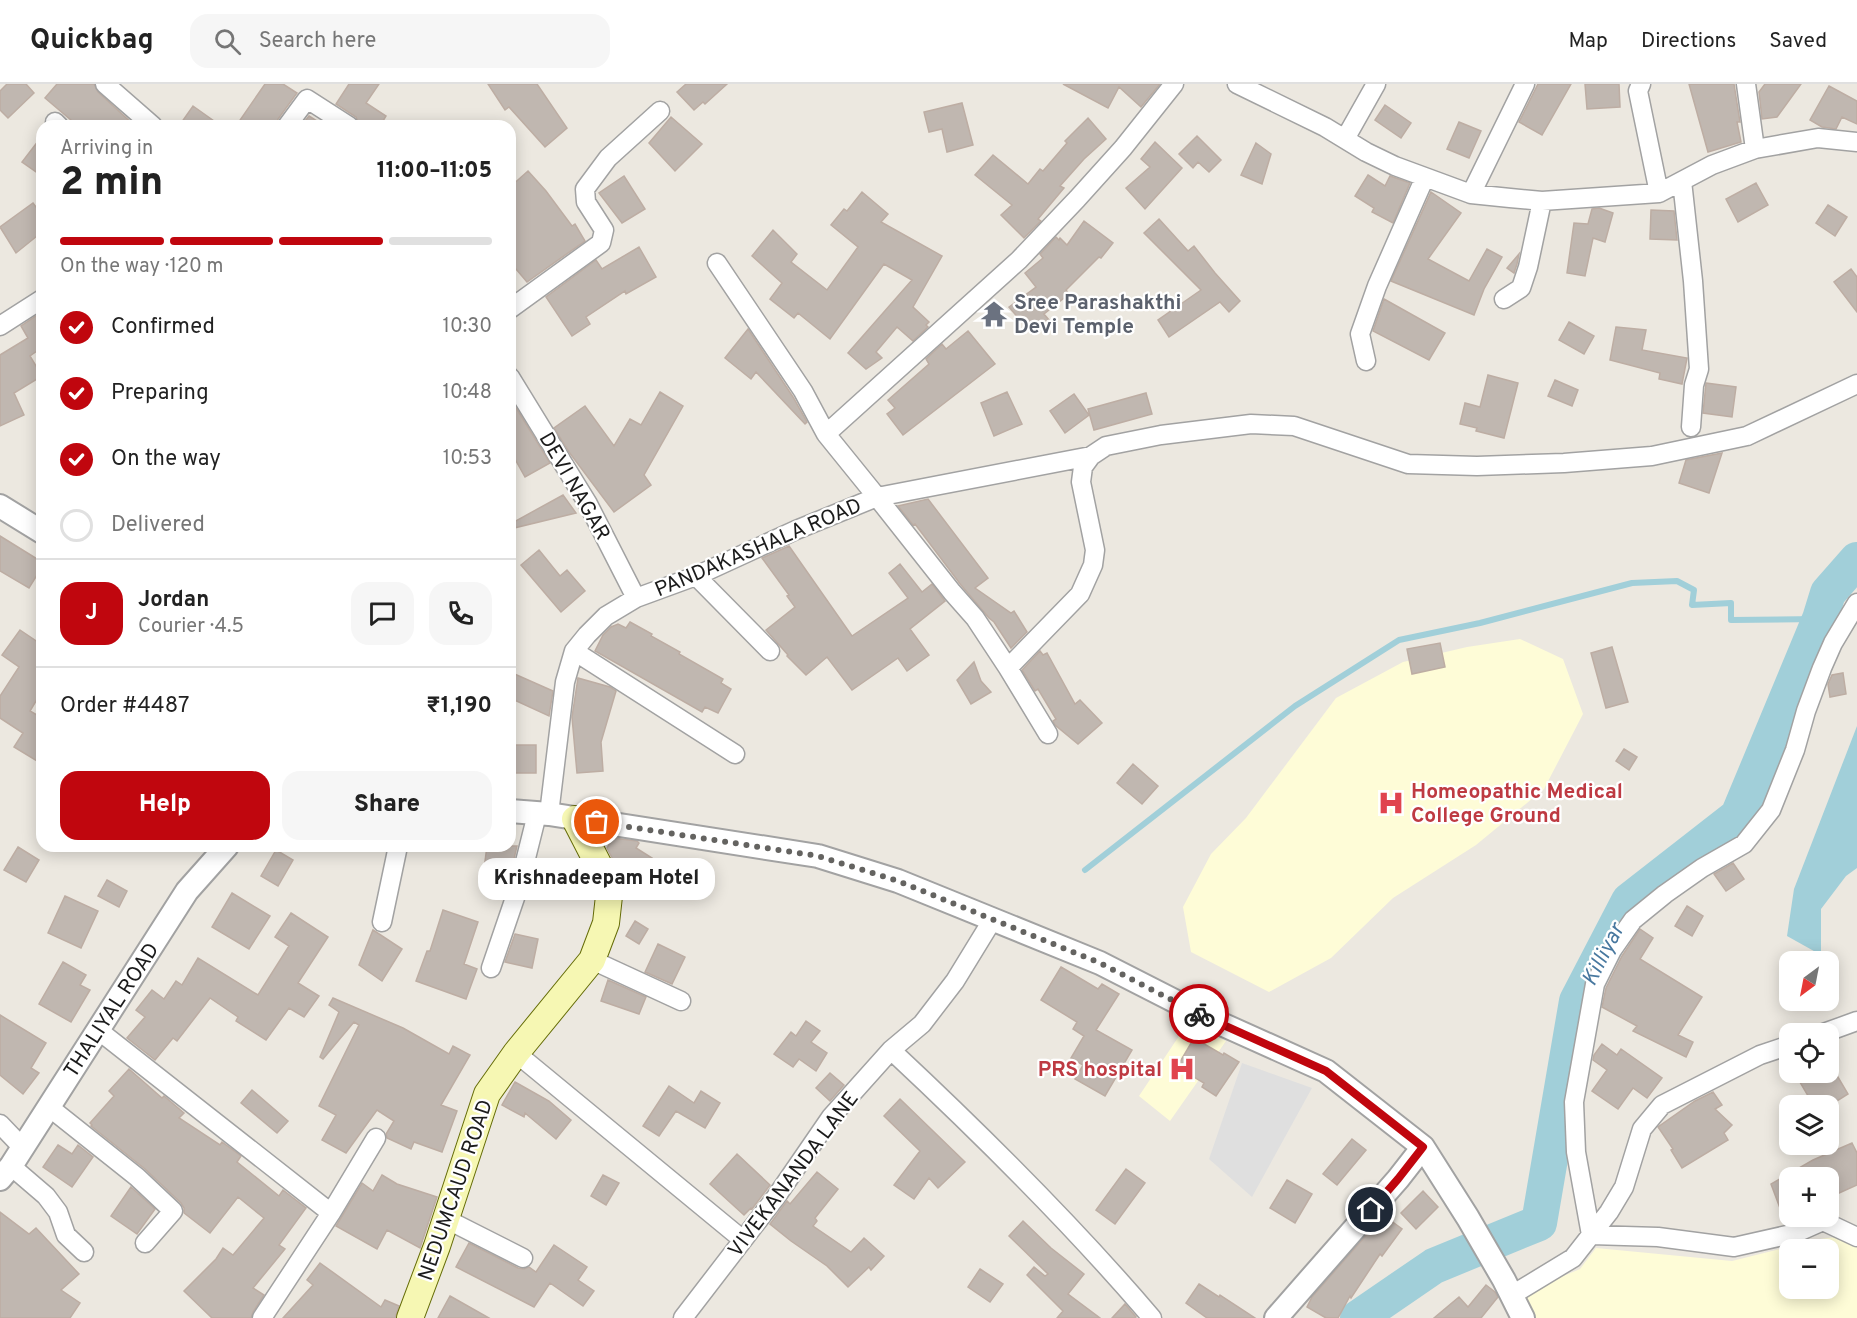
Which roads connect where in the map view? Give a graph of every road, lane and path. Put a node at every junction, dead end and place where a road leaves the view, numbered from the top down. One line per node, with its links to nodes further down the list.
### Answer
1 (105, 84): 9 (street)
2 (1174, 84): 29 (street)
3 (1237, 84): 12 (street)
4 (1376, 84): 12 (street)
5 (1526, 84): 18 (street)
6 (1641, 84): 17 (street)
7 (1746, 84): 14 (street)
8 (660, 111): 21 (street)
9 (144, 120)
10 (291, 120): 11 (street)
11 (339, 120)
12 (1345, 139): 15 (street)
13 (1857, 142): 14 (street)
14 (1755, 148): 16 (street)
15 (1425, 177): 18 (street); 25 (street)
16 (1682, 181): 17 (street); 28 (street)
17 (1659, 193): 19 (street)
18 (1471, 194): 19 (street)
19 (1542, 201): 22 (street)
20 (717, 263): 29 (street, PANDAKASHALA ROAD)
21 (516, 298)
22 (1504, 299)
23 (36, 303): 24 (street)
24 (0, 326)
25 (1366, 361)
26 (1857, 384): 30 (street)
27 (516, 387): 35 (street, DEVI NAGAR)
28 (1691, 428)
29 (826, 434): 31 (street, PANDAKASHALA ROAD)
30 (1091, 456): 31 (street); 39 (street)
31 (877, 497): 34 (street, PANDAKASHALA ROAD); 39 (street)
32 (0, 506): 33 (street)
33 (36, 527)
34 (696, 576): 35 (street, PANDAKASHALA ROAD); 38 (street)
35 (636, 598): 37 (street, PANDAKASHALA ROAD)
36 (1857, 603): 65 (street)
37 (574, 651): 41 (street); 43 (street, PANDAKASHALA ROAD)
38 (770, 651)
39 (1008, 668): 40 (street)
40 (1048, 735)
41 (735, 754)
42 (516, 812): 43 (street)
43 (543, 814): 44 (street); 50 (street, PANDAKASHALA ROAD)
44 (575, 819): 47 (street); 49 (main road, NEDUMCAUD ROAD)
45 (222, 852): 54 (street, THALIYAL ROAD)
46 (397, 852): 48 (street)
47 (993, 919): 56 (street, VIVEKANANDA LANE); 61 (street)
48 (382, 922)
49 (592, 960): 51 (street); 57 (main road, NEDUMCAUD ROAD)
50 (490, 968)
51 (681, 1001)
52 (1857, 1021): 53 (street)
53 (1839, 1028)
54 (98, 1030): 58 (street, THALIYAL ROAD); 63 (street)
55 (1779, 1049): 65 (street)
56 (891, 1050): 67 (street, VIVEKANANDA LANE); 75 (street)
57 (516, 1053): 64 (main road, NEDUMCAUD ROAD); 67 (street)
58 (49, 1107): 62 (street, THALIYAL ROAD); 68 (street)
59 (0, 1124): 62 (street)
60 (376, 1138): 63 (street)
61 (1423, 1147): 71 (street); 76 (street)
62 (11, 1164): 69 (street)
63 (331, 1213): 72 (street)
64 (446, 1219): 70 (street); 73 (main road, NEDUMCAUD ROAD)
65 (1591, 1235): 66 (street); 71 (street)
66 (1857, 1237)
67 (743, 1240): 74 (street, VIVEKANANDA LANE)
68 (145, 1243)
69 (84, 1252)
70 (524, 1258)
71 (1508, 1288): 77 (street)
72 (262, 1318)
73 (410, 1318)
74 (683, 1318)
75 (1152, 1318)
76 (1276, 1318)
77 (1523, 1318)

